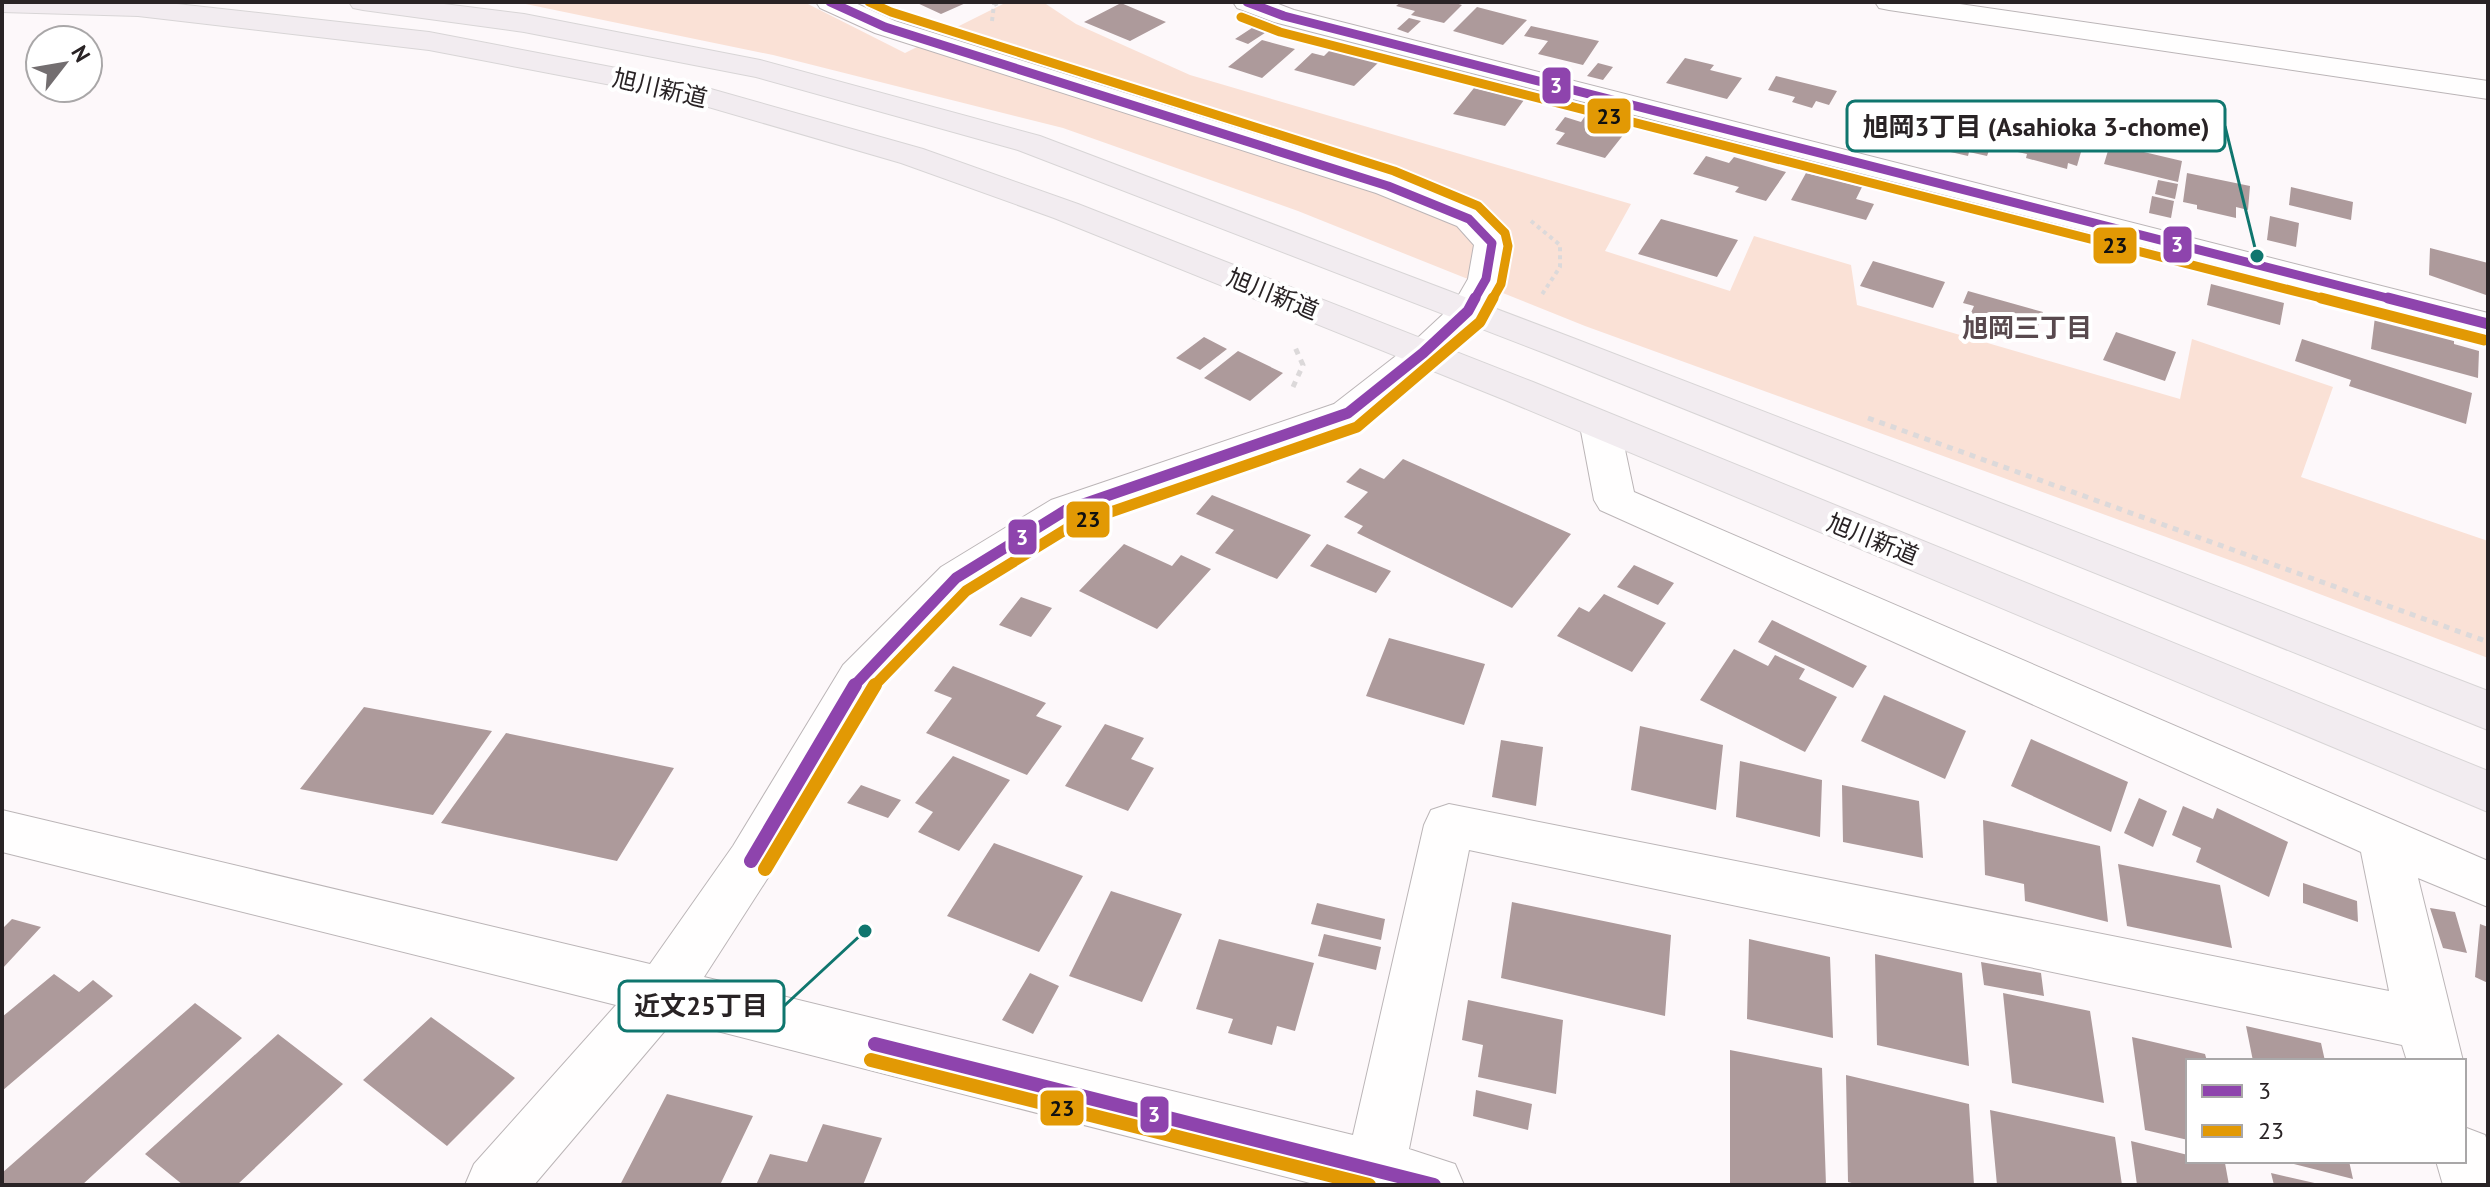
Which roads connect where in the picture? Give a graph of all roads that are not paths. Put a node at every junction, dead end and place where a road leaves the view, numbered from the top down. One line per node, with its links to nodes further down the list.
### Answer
1 (363, 2): 7 (highway, 旭川新道)
2 (830, 2): 7 (street)
3 (1247, 2): 8 (street)
4 (1889, 2): 6 (street)
5 (2, 4): 9 (highway, 旭川新道)
6 (2488, 90)
7 (1468, 311): 9 (street); 11 (highway, 旭川新道)
8 (2488, 324)
9 (1423, 353): 10 (highway, 旭川新道); 16 (street)
10 (1600, 426): 12 (highway, 旭川新道); 14 (street)
11 (2488, 711)
12 (2488, 792)
13 (2, 831): 16 (street)
14 (2384, 840): 15 (street); 17 (street)
15 (2488, 885)
16 (662, 993): 19 (street); 20 (street)
17 (2430, 1042): 19 (street)
18 (2466, 1162): 22 (street)
19 (1375, 1170): 21 (street)
20 (495, 1185)
21 (1434, 1185)
22 (2473, 1185)

